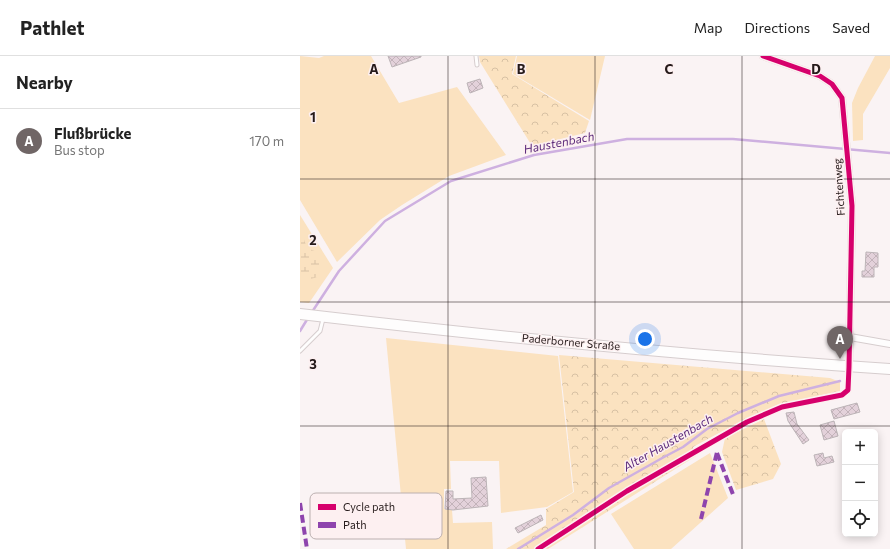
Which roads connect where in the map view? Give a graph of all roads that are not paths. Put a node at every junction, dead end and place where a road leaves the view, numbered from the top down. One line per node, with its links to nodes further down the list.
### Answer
1 (476, 56): 3 (lane)
2 (763, 56): 6 (street, Fichtenweg)
3 (477, 66)
4 (300, 314): 5 (main road, Paderborner Straße)
5 (322, 316): 8 (lane); 9 (main road, Paderborner Straße)
6 (850, 337): 7 (street); 9 (street, Fichtenweg)
7 (890, 344)
8 (300, 351)
9 (849, 366): 10 (main road, Paderborner Straße); 11 (lane)
10 (890, 369)
11 (782, 407)

